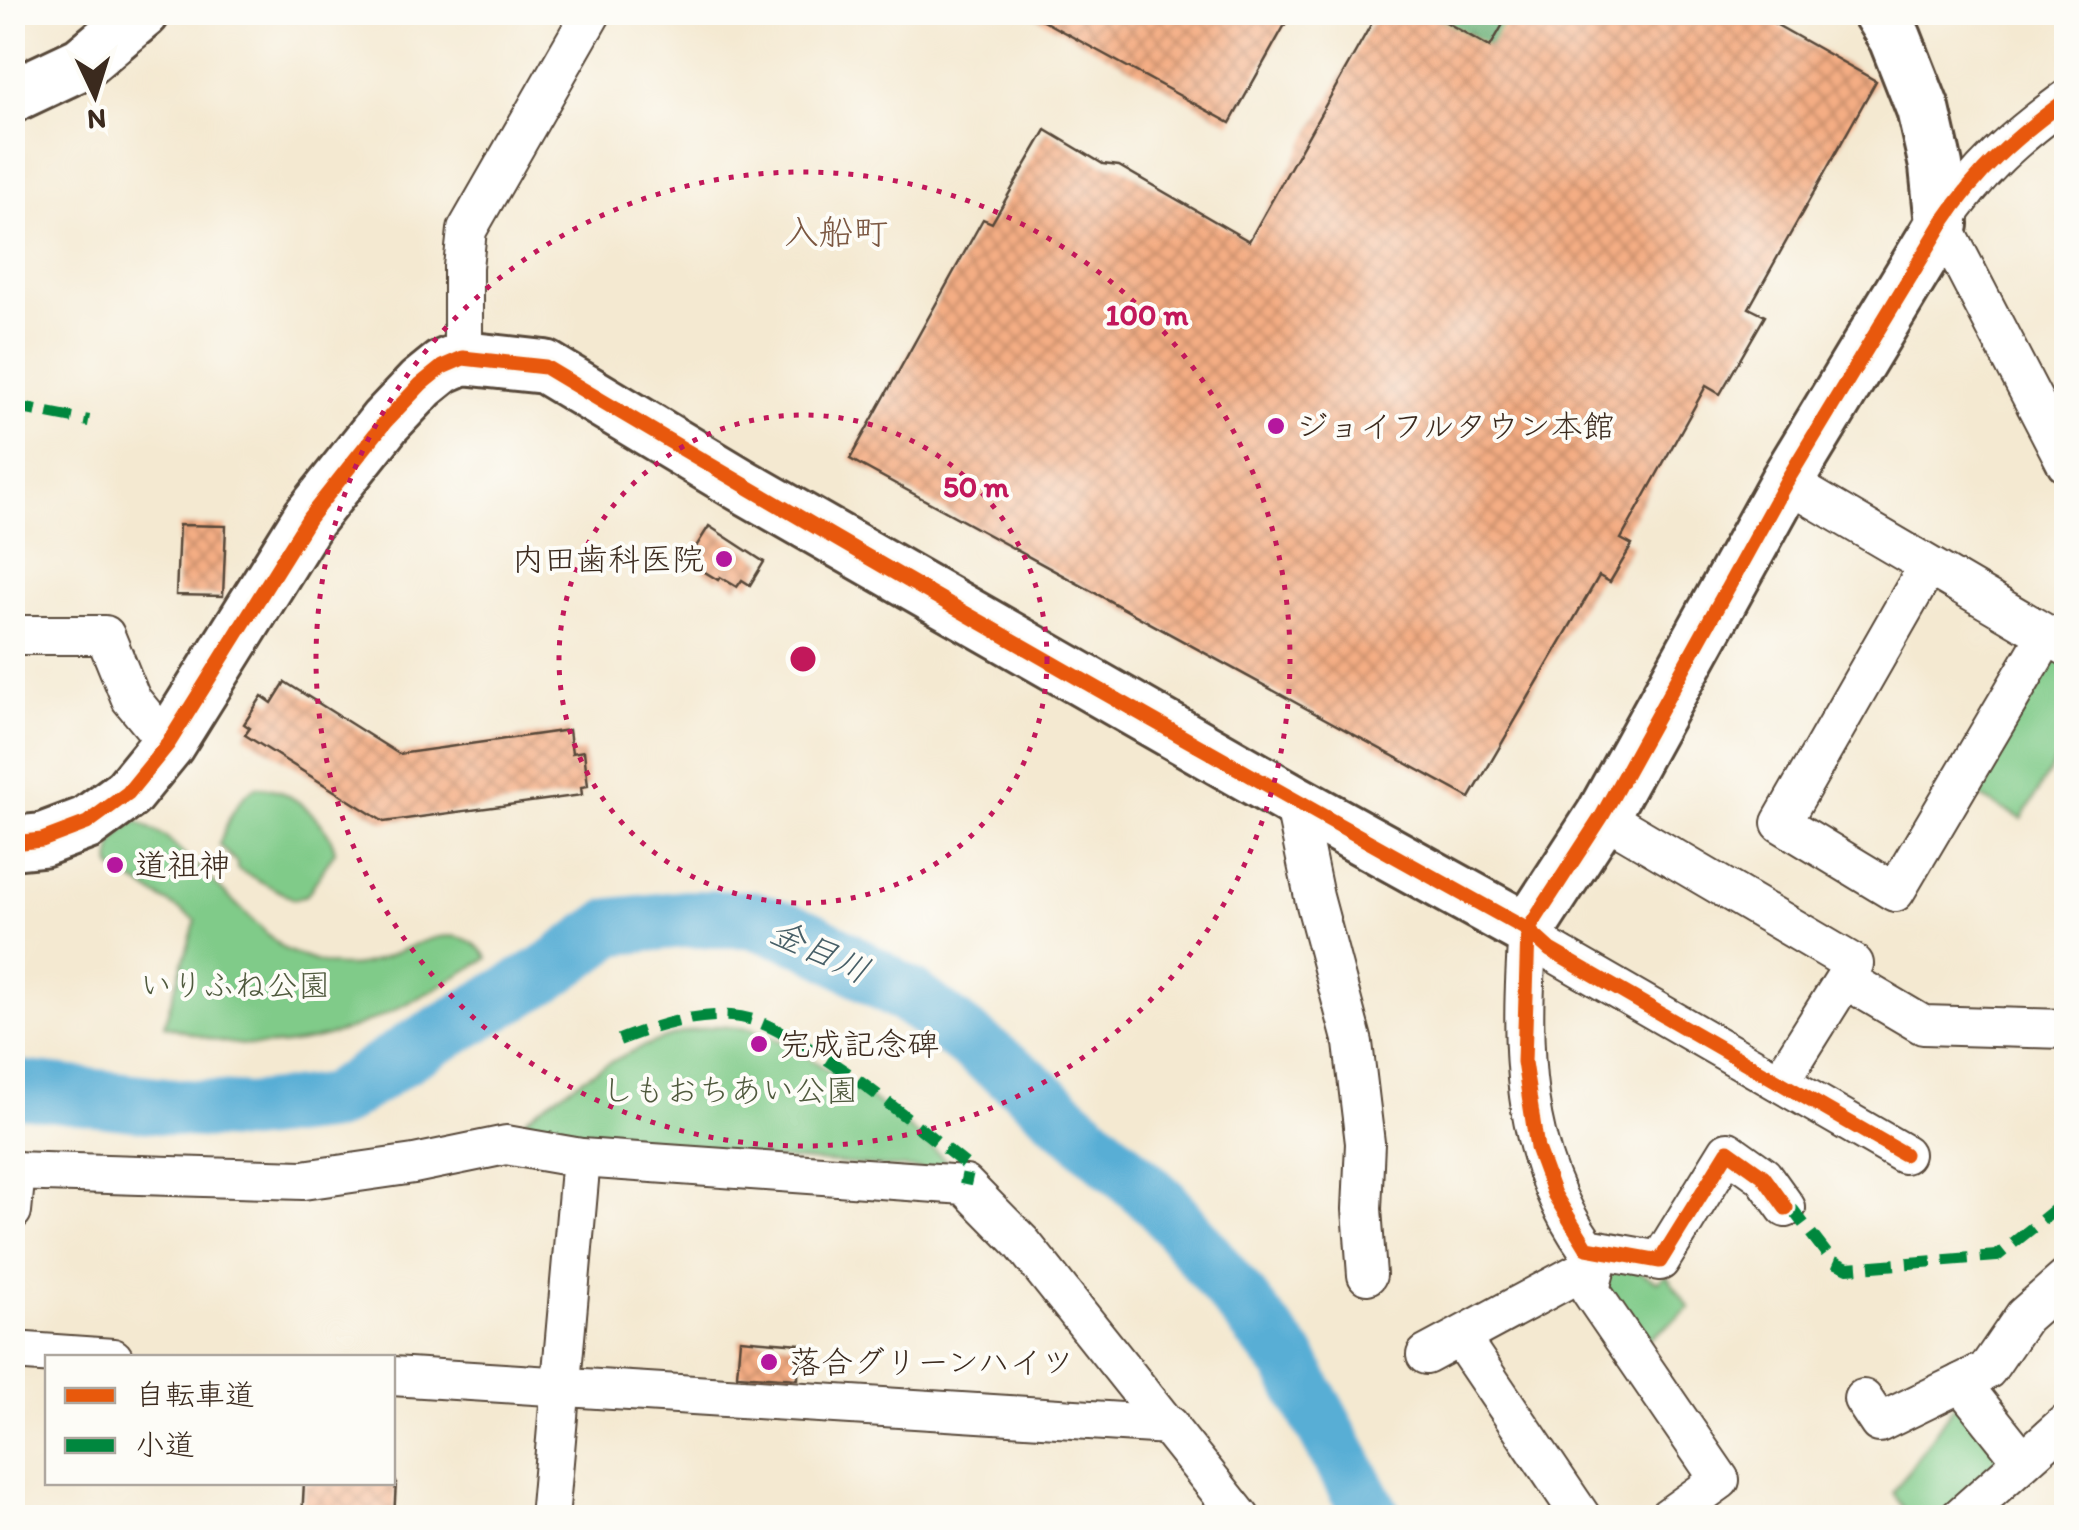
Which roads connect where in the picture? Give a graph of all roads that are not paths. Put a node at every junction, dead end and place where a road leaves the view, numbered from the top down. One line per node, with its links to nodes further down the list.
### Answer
1 (143, 12): 4 (street)
2 (592, 12): 7 (street)
3 (1879, 12): 6 (street)
4 (12, 96)
5 (2066, 100): 6 (street)
6 (1942, 224): 8 (street); 9 (street)
7 (464, 358): 13 (street); 14 (street)
8 (2066, 463)
9 (1786, 482): 10 (street); 15 (street)
10 (1928, 566): 12 (street); 12 (street)
11 (12, 635): 13 (street)
12 (2057, 640)
13 (168, 744): 16 (street)
14 (1294, 801): 17 (street); 27 (street)
15 (1602, 816): 17 (street); 18 (street)
16 (12, 843)
17 (1528, 930): 20 (street); 26 (street)
18 (1845, 978): 19 (street); 20 (street)
19 (2066, 1029)
20 (1780, 1082): 21 (street)
21 (1904, 1154)
22 (582, 1158): 23 (street); 35 (street); 38 (street)
23 (14, 1171): 25 (street)
24 (1786, 1208): 26 (street)
25 (12, 1211)
26 (1592, 1256): 29 (street); 43 (street)
27 (1367, 1275)
28 (2066, 1280): 34 (street)
29 (1461, 1339): 32 (street); 42 (street)
30 (12, 1351): 31 (street)
31 (70, 1355)
32 (1426, 1355)
33 (395, 1376): 35 (street)
34 (1961, 1383): 36 (street); 39 (street)
35 (560, 1386): 38 (street); 40 (street)
36 (1862, 1400)
37 (2066, 1423): 39 (street)
38 (1168, 1425): 41 (street)
39 (2024, 1461): 44 (street)
40 (549, 1518)
41 (1241, 1518)
42 (1582, 1518)
43 (1667, 1518)
44 (1959, 1518)

